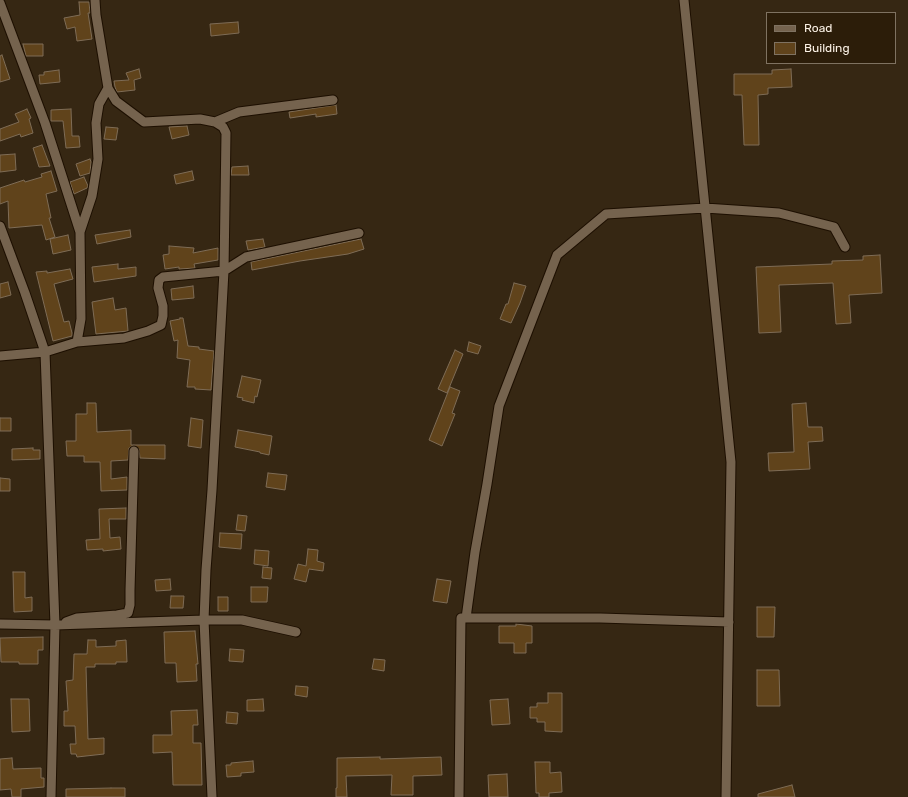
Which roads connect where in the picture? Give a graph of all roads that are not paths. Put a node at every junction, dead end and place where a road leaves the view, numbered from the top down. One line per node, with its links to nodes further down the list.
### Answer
1 (95, 0): 4 (street)
2 (684, 0): 7 (street)
3 (0, 3): 9 (street)
4 (108, 88): 6 (street); 9 (street)
5 (333, 100): 6 (street)
6 (215, 122): 12 (street)
7 (705, 208): 11 (street); 17 (street); 19 (street)
8 (0, 226): 14 (street)
9 (80, 232): 13 (street)
10 (359, 233): 12 (street)
11 (845, 246)
12 (224, 271): 13 (street); 18 (street)
13 (77, 342): 14 (street)
14 (45, 352): 15 (street); 21 (street)
15 (0, 356)
16 (134, 452): 21 (street)
17 (466, 618): 19 (street); 25 (street)
18 (204, 620): 21 (street); 22 (street); 24 (street)
19 (729, 622): 26 (street)
20 (0, 624): 21 (street)
21 (55, 625): 23 (street)
22 (296, 632)
23 (52, 797)
24 (212, 797)
25 (459, 797)
26 (726, 797)

